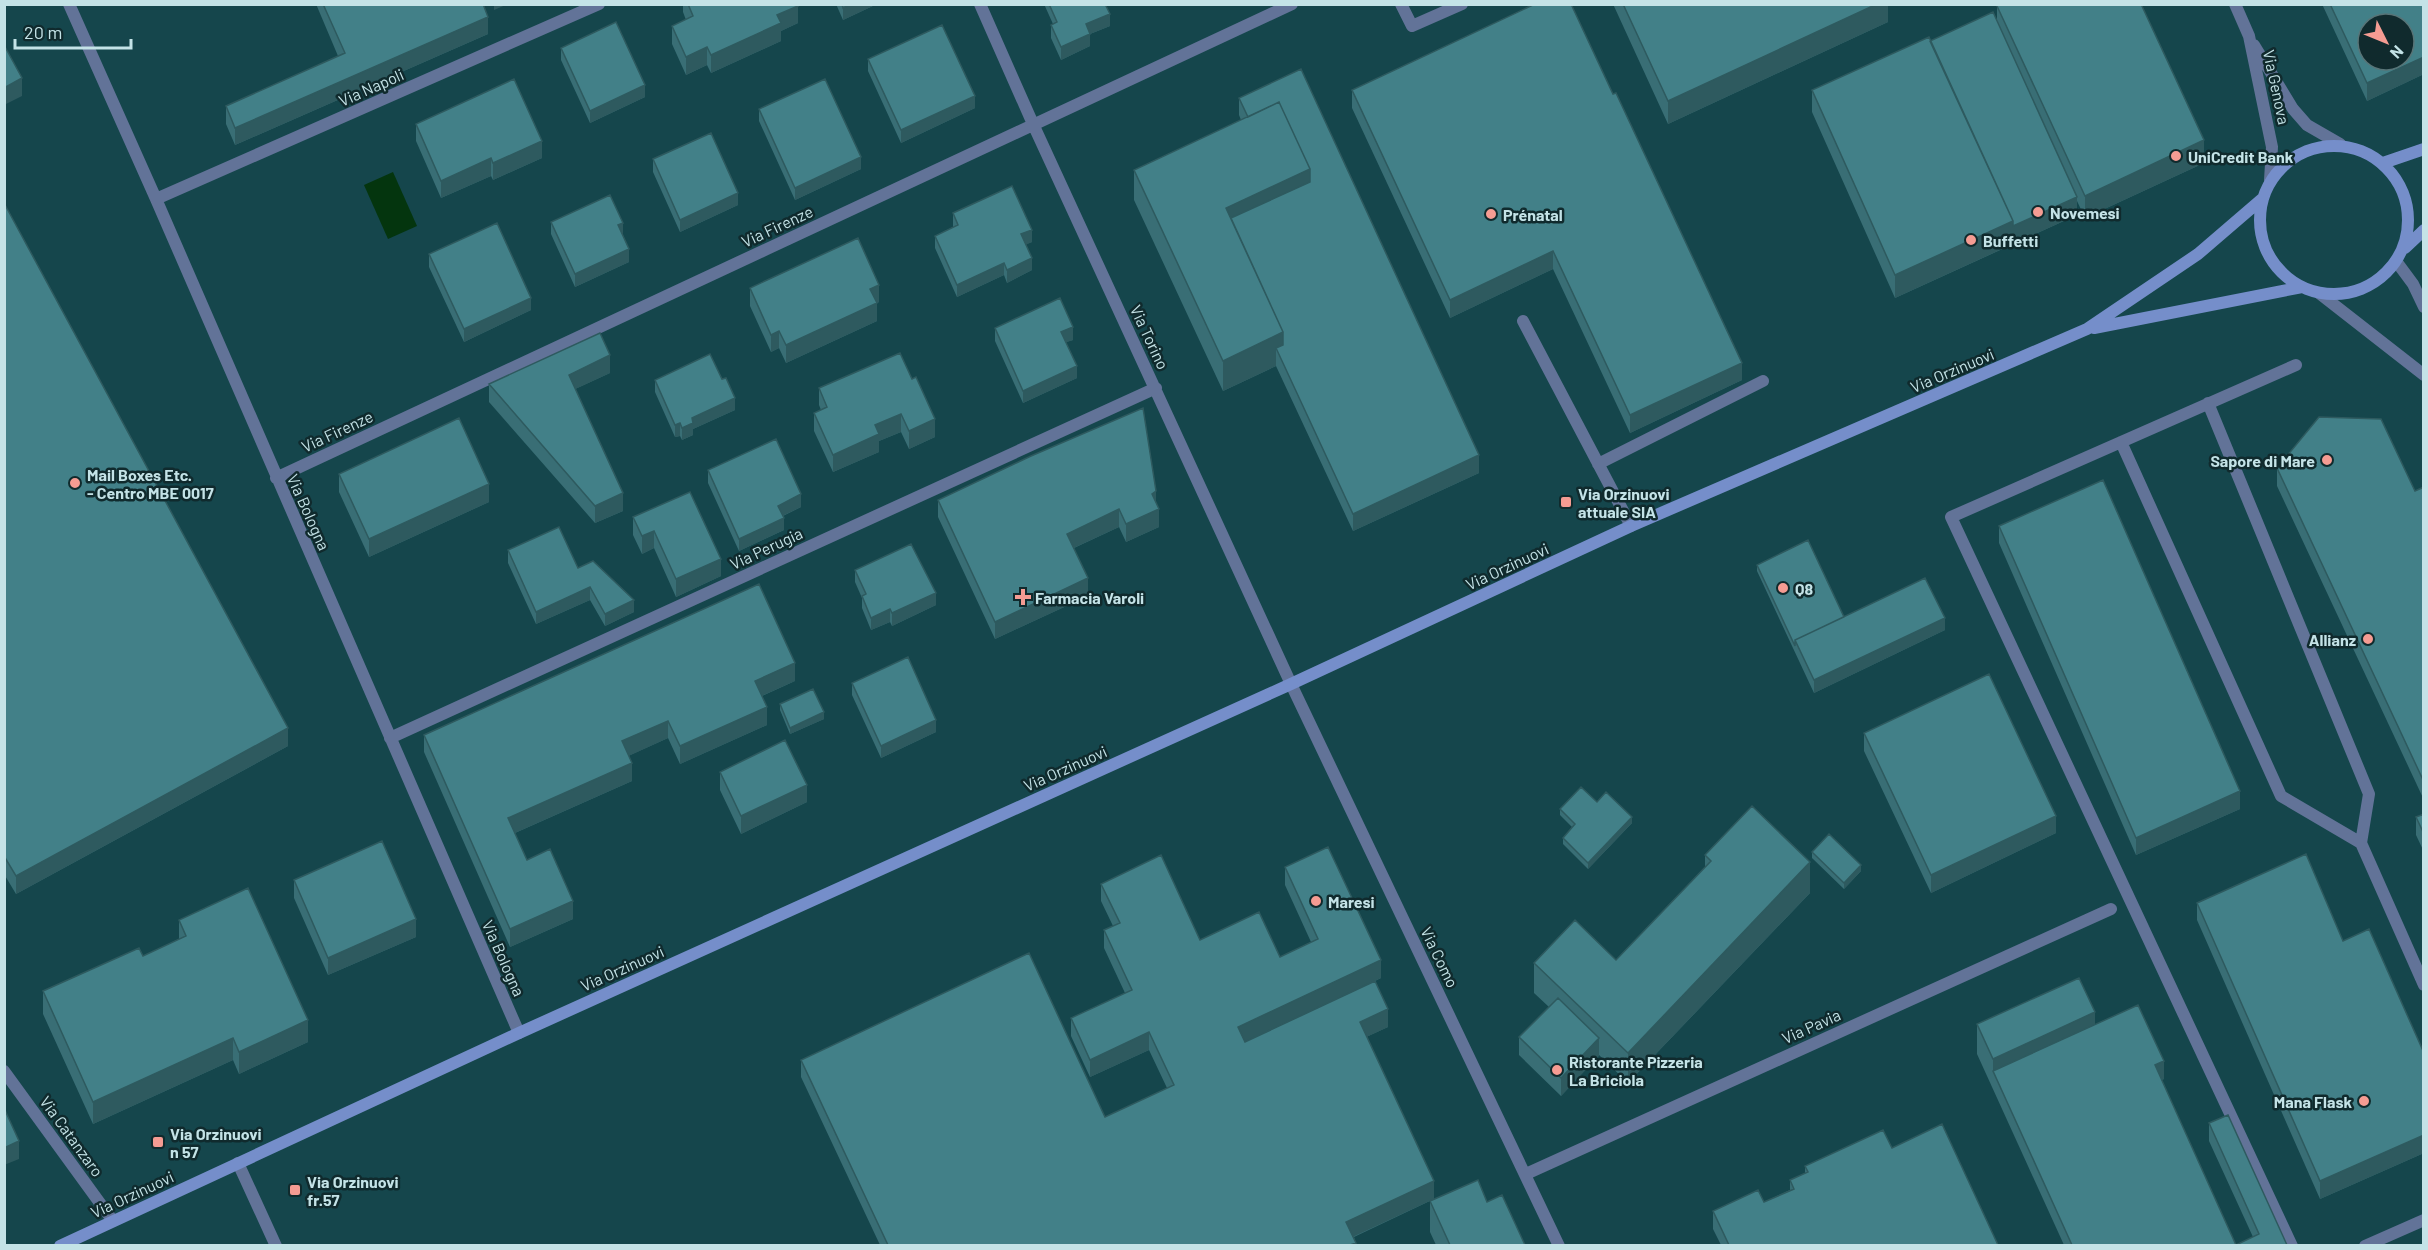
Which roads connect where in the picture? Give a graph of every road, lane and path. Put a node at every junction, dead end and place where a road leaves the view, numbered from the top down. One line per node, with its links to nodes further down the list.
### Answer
1 (69, 4): 14 (street, Via Bologna)
2 (599, 4): 14 (street, Via Napoli)
3 (980, 4): 9 (street, Via Torino)
4 (1292, 4): 9 (street, Via Firenze)
5 (1401, 4): 6 (street)
6 (1462, 4)
7 (2235, 4): 8 (street, Via Genova)
8 (2249, 36): 10 (street, Via Genova); 13 (street, Via Genova)
9 (1033, 124): 26 (street, Via Torino); 30 (street, Via Firenze)
10 (2340, 144): 12 (main road); 13 (main road, Via Orzinuovi)
11 (2424, 149): 12 (main road)
12 (2384, 163): 17 (main road)
13 (2270, 180): 15 (main road, Via Orzinuovi)
14 (156, 199): 30 (street, Via Bologna)
15 (2262, 199): 18 (main road, Via Orzinuovi); 22 (main road, Via Orzinuovi)
16 (2424, 230): 17 (main road, Via Orzinuovi)
17 (2399, 256): 19 (main road, Via Orzinuovi); 20 (street)
18 (2302, 287): 19 (main road, Via Orzinuovi); 22 (main road, Via Orzinuovi)
19 (2319, 292): 24 (street)
20 (2424, 307)
21 (1523, 321): 29 (street)
22 (2087, 329): 31 (main road, Via Orzinuovi)
23 (2296, 365): 27 (street)
24 (2424, 375)
25 (1763, 381): 29 (street)
26 (1156, 388): 32 (street, Via Torino); 33 (street, Via Perugia)
27 (2208, 403): 28 (street); 34 (street)
28 (2121, 442): 34 (street); 46 (street)
29 (1598, 464): 31 (street)
30 (276, 478): 33 (street, Via Bologna)
31 (1630, 526): 32 (main road, Via Orzinuovi)
32 (1291, 684): 37 (main road, Via Orzinuovi); 40 (street, Via Como)
33 (390, 738): 37 (street, Via Bologna)
34 (2361, 843): 36 (street)
35 (2111, 909): 40 (street, Via Pavia)
36 (2424, 986)
37 (519, 1034): 39 (main road, Via Orzinuovi)
38 (4, 1071): 42 (street, Via Catanzaro)
39 (238, 1163): 42 (main road, Via Orzinuovi); 44 (street)
40 (1526, 1174): 45 (street, Via Como)
41 (2424, 1220): 47 (street)
42 (114, 1221): 43 (main road, Via Orzinuovi)
43 (60, 1245)
44 (276, 1245)
45 (1559, 1245)
46 (2292, 1245)
47 (2365, 1245)

